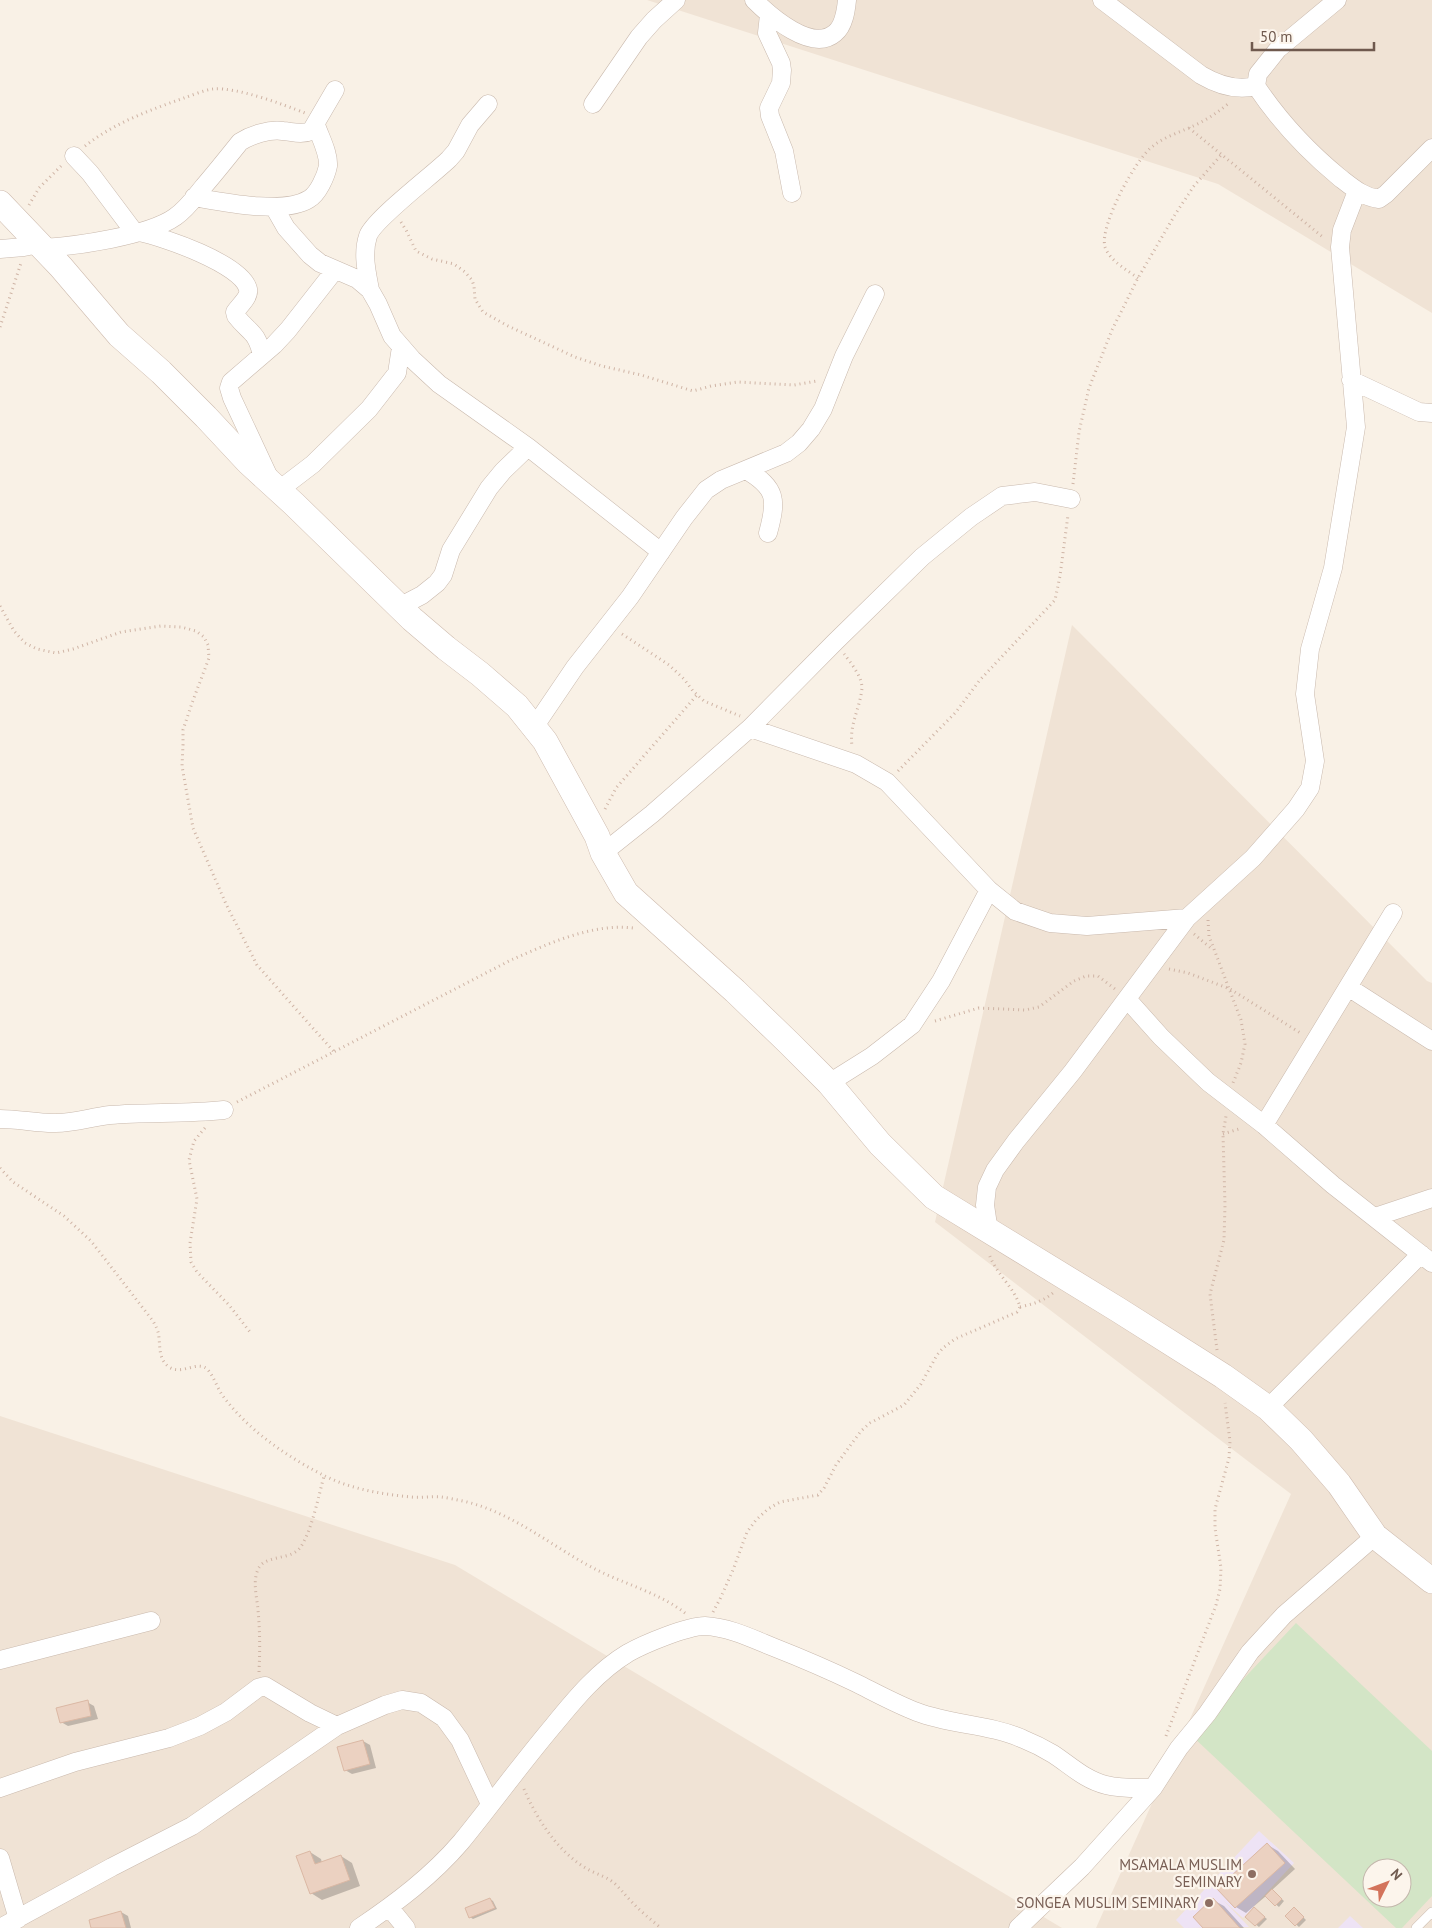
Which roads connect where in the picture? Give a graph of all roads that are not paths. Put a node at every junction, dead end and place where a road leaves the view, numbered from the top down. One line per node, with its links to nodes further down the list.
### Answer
1 (676, 0): 10 (street)
2 (754, 0): 6 (street)
3 (848, 0): 6 (street)
4 (1102, 0): 7 (street)
5 (1337, 0): 7 (street)
6 (769, 15): 15 (street)
7 (1252, 87): 14 (street)
8 (335, 90): 11 (street)
9 (488, 104): 23 (street)
10 (593, 104)
11 (318, 122): 16 (street); 18 (street)
12 (1432, 148): 14 (street)
13 (74, 156): 19 (street)
14 (1357, 191): 27 (street)
15 (792, 193)
16 (194, 198): 18 (street); 19 (street)
17 (0, 203): 20 (street)
18 (274, 207): 22 (street)
19 (137, 233): 20 (street); 26 (street)
20 (32, 241): 21 (street); 31 (street)
21 (0, 249)
22 (335, 270): 23 (street); 26 (street)
23 (370, 290): 25 (street)
24 (875, 294): 30 (street)
25 (401, 347): 29 (street); 31 (street)
26 (262, 356): 31 (street)
27 (1351, 380): 28 (street); 41 (street)
28 (1432, 413)
29 (528, 447): 34 (street); 35 (street)
30 (746, 470): 33 (street); 34 (street)
31 (276, 488): 35 (street)
32 (1071, 498): 36 (street)
33 (768, 533)
34 (661, 552): 37 (street)
35 (399, 607): 37 (street)
36 (754, 725): 38 (street); 39 (street)
37 (535, 726): 38 (street)
38 (600, 844): 45 (street)
39 (989, 890): 41 (street); 45 (street)
40 (1393, 913): 42 (street)
41 (1185, 922): 43 (street)
42 (1348, 987): 44 (street); 48 (street)
43 (1127, 999): 48 (street); 51 (street)
44 (1432, 1041)
45 (829, 1083): 51 (street)
46 (224, 1110): 47 (street)
47 (0, 1119)
48 (1264, 1125): 50 (street)
49 (1432, 1198): 50 (street)
50 (1375, 1217): 52 (street)
51 (989, 1232): 53 (street)
52 (1426, 1258): 53 (street)
53 (1268, 1408): 54 (street)
54 (1375, 1536): 55 (street); 60 (street)
55 (1432, 1581)
56 (151, 1621): 57 (street)
57 (0, 1660)
58 (337, 1726): 59 (street); 61 (street); 65 (street)
59 (0, 1788)
60 (1153, 1788): 61 (street); 69 (street)
61 (490, 1804): 63 (street)
62 (0, 1858): 65 (street)
63 (389, 1907): 67 (street); 68 (street)
64 (1432, 1912): 70 (lane)
65 (18, 1919): 66 (street)
66 (0, 1928)
67 (359, 1928)
68 (406, 1928)
69 (1018, 1928)
70 (1416, 1928)

